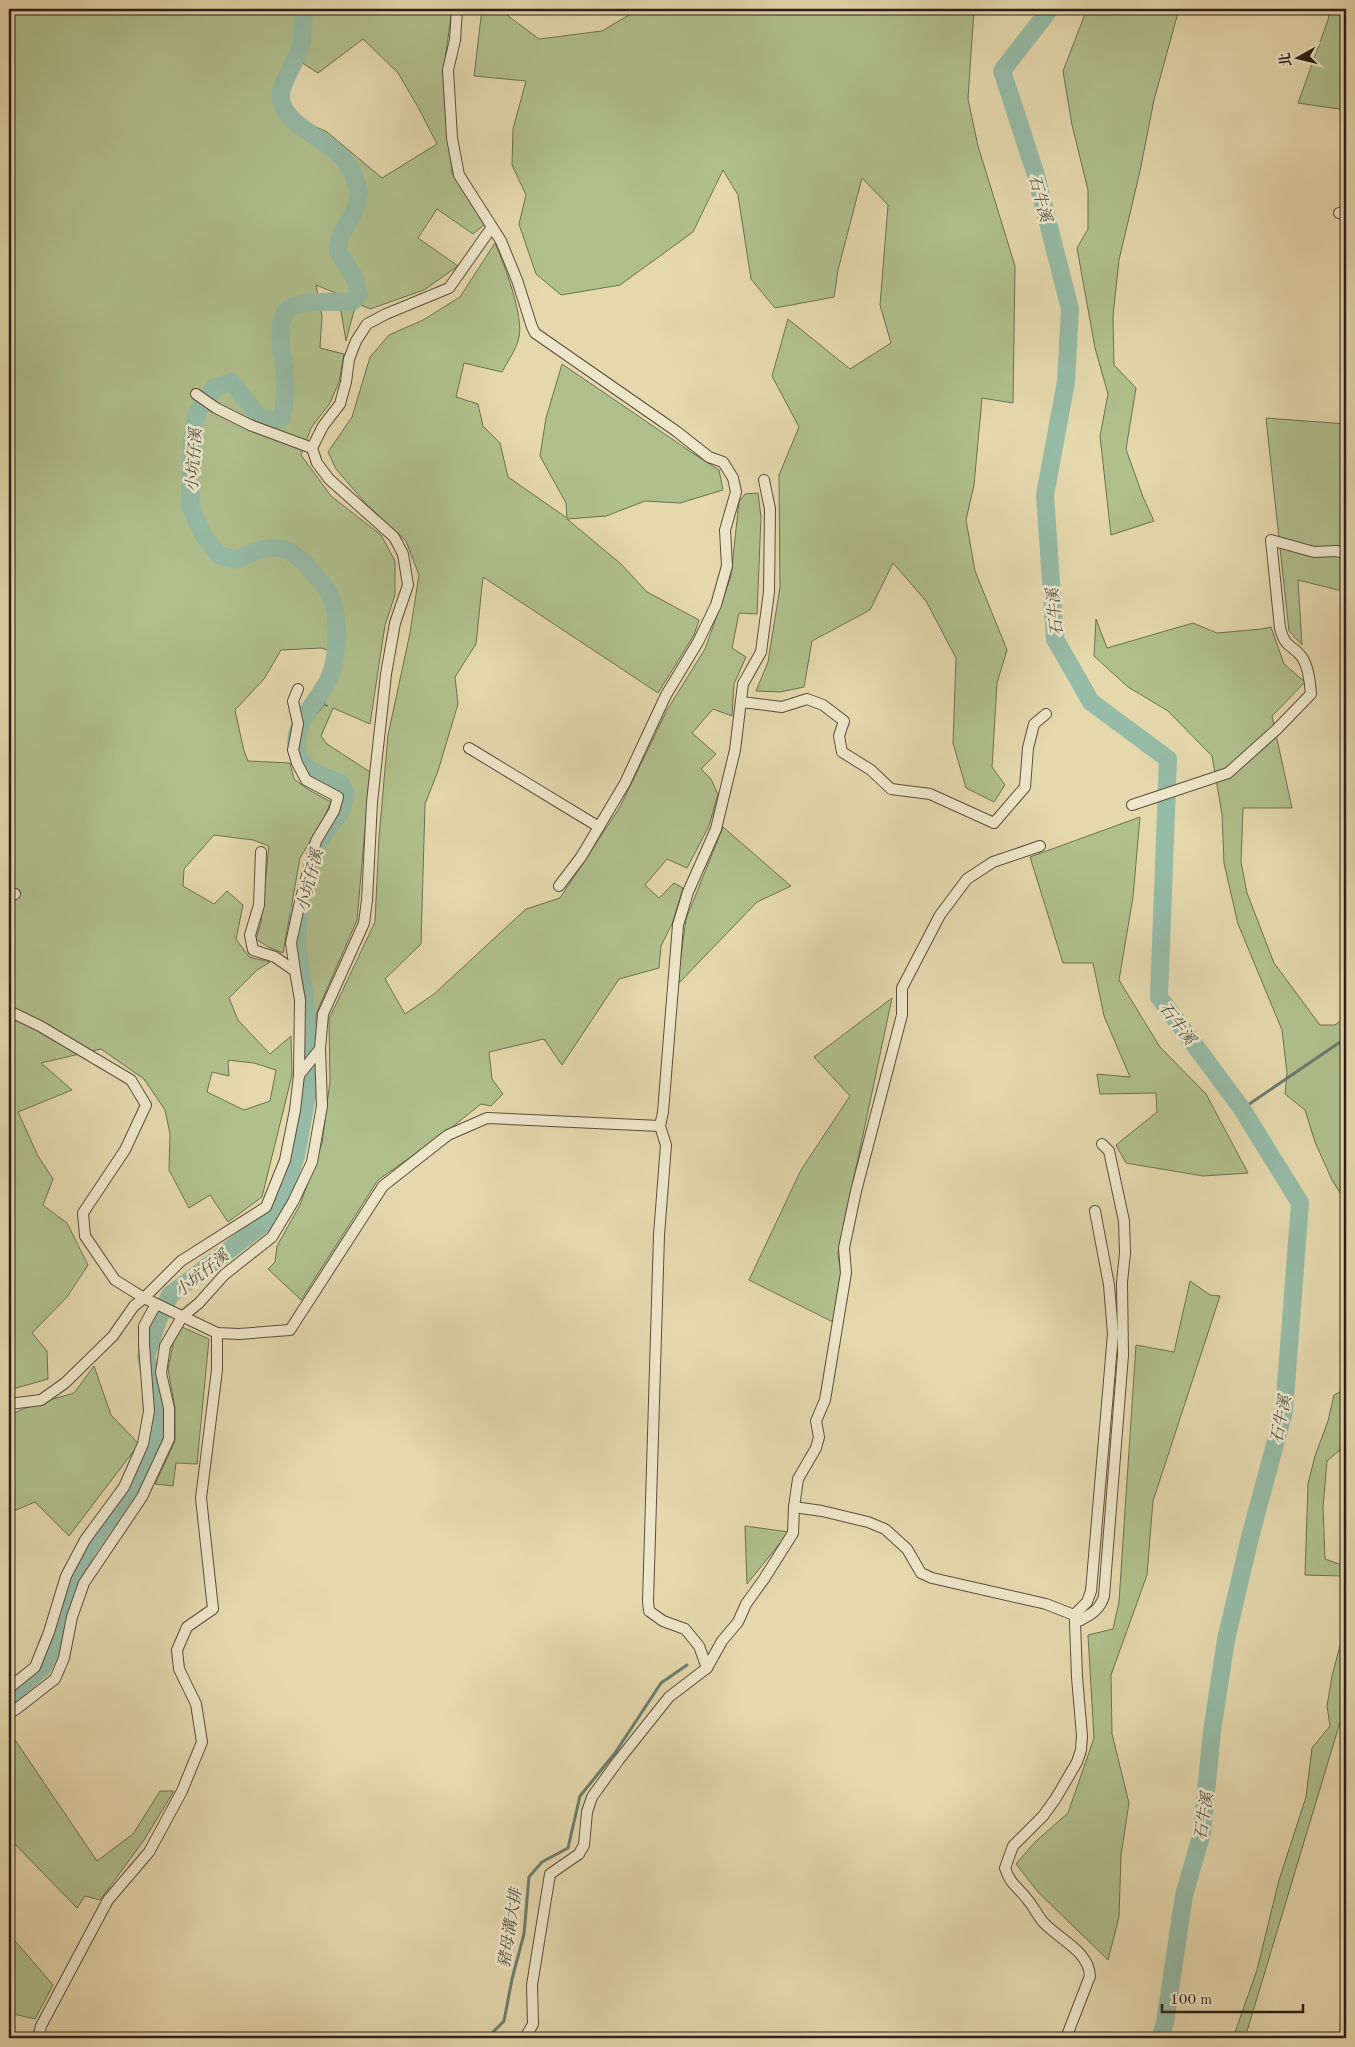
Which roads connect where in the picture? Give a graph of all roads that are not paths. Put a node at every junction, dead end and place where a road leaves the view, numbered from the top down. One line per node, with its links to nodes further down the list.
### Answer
1 (457, 9): 2 (street)
2 (492, 227): 4 (street); 12 (street)
3 (198, 396): 4 (street)
4 (312, 448): 18 (street)
5 (764, 480): 8 (street)
6 (1346, 553): 11 (street)
7 (298, 689): 16 (street)
8 (741, 702): 9 (street); 20 (street)
9 (1046, 714)
10 (469, 748): 12 (street)
11 (1132, 805)
12 (599, 827): 15 (street)
13 (1040, 846): 28 (street)
14 (261, 852): 16 (street)
15 (559, 886)
16 (295, 971): 19 (street)
17 (9, 1011): 23 (street)
18 (320, 1049): 19 (street); 25 (street)
19 (300, 1074): 23 (street)
20 (660, 1126): 26 (street); 30 (street)
21 (1102, 1144): 29 (street)
22 (1095, 1212): 29 (street)
23 (144, 1298): 24 (street); 27 (street)
24 (156, 1304): 25 (street); 31 (street)
25 (182, 1317): 26 (street); 32 (street)
26 (217, 1334): 33 (street)
27 (9, 1404)
28 (794, 1506): 29 (street); 30 (street)
29 (1074, 1619): 35 (street)
30 (707, 1668): 34 (street)
31 (9, 1688)
32 (9, 1713)
33 (38, 2038)
34 (526, 2038)
35 (1066, 2038)

